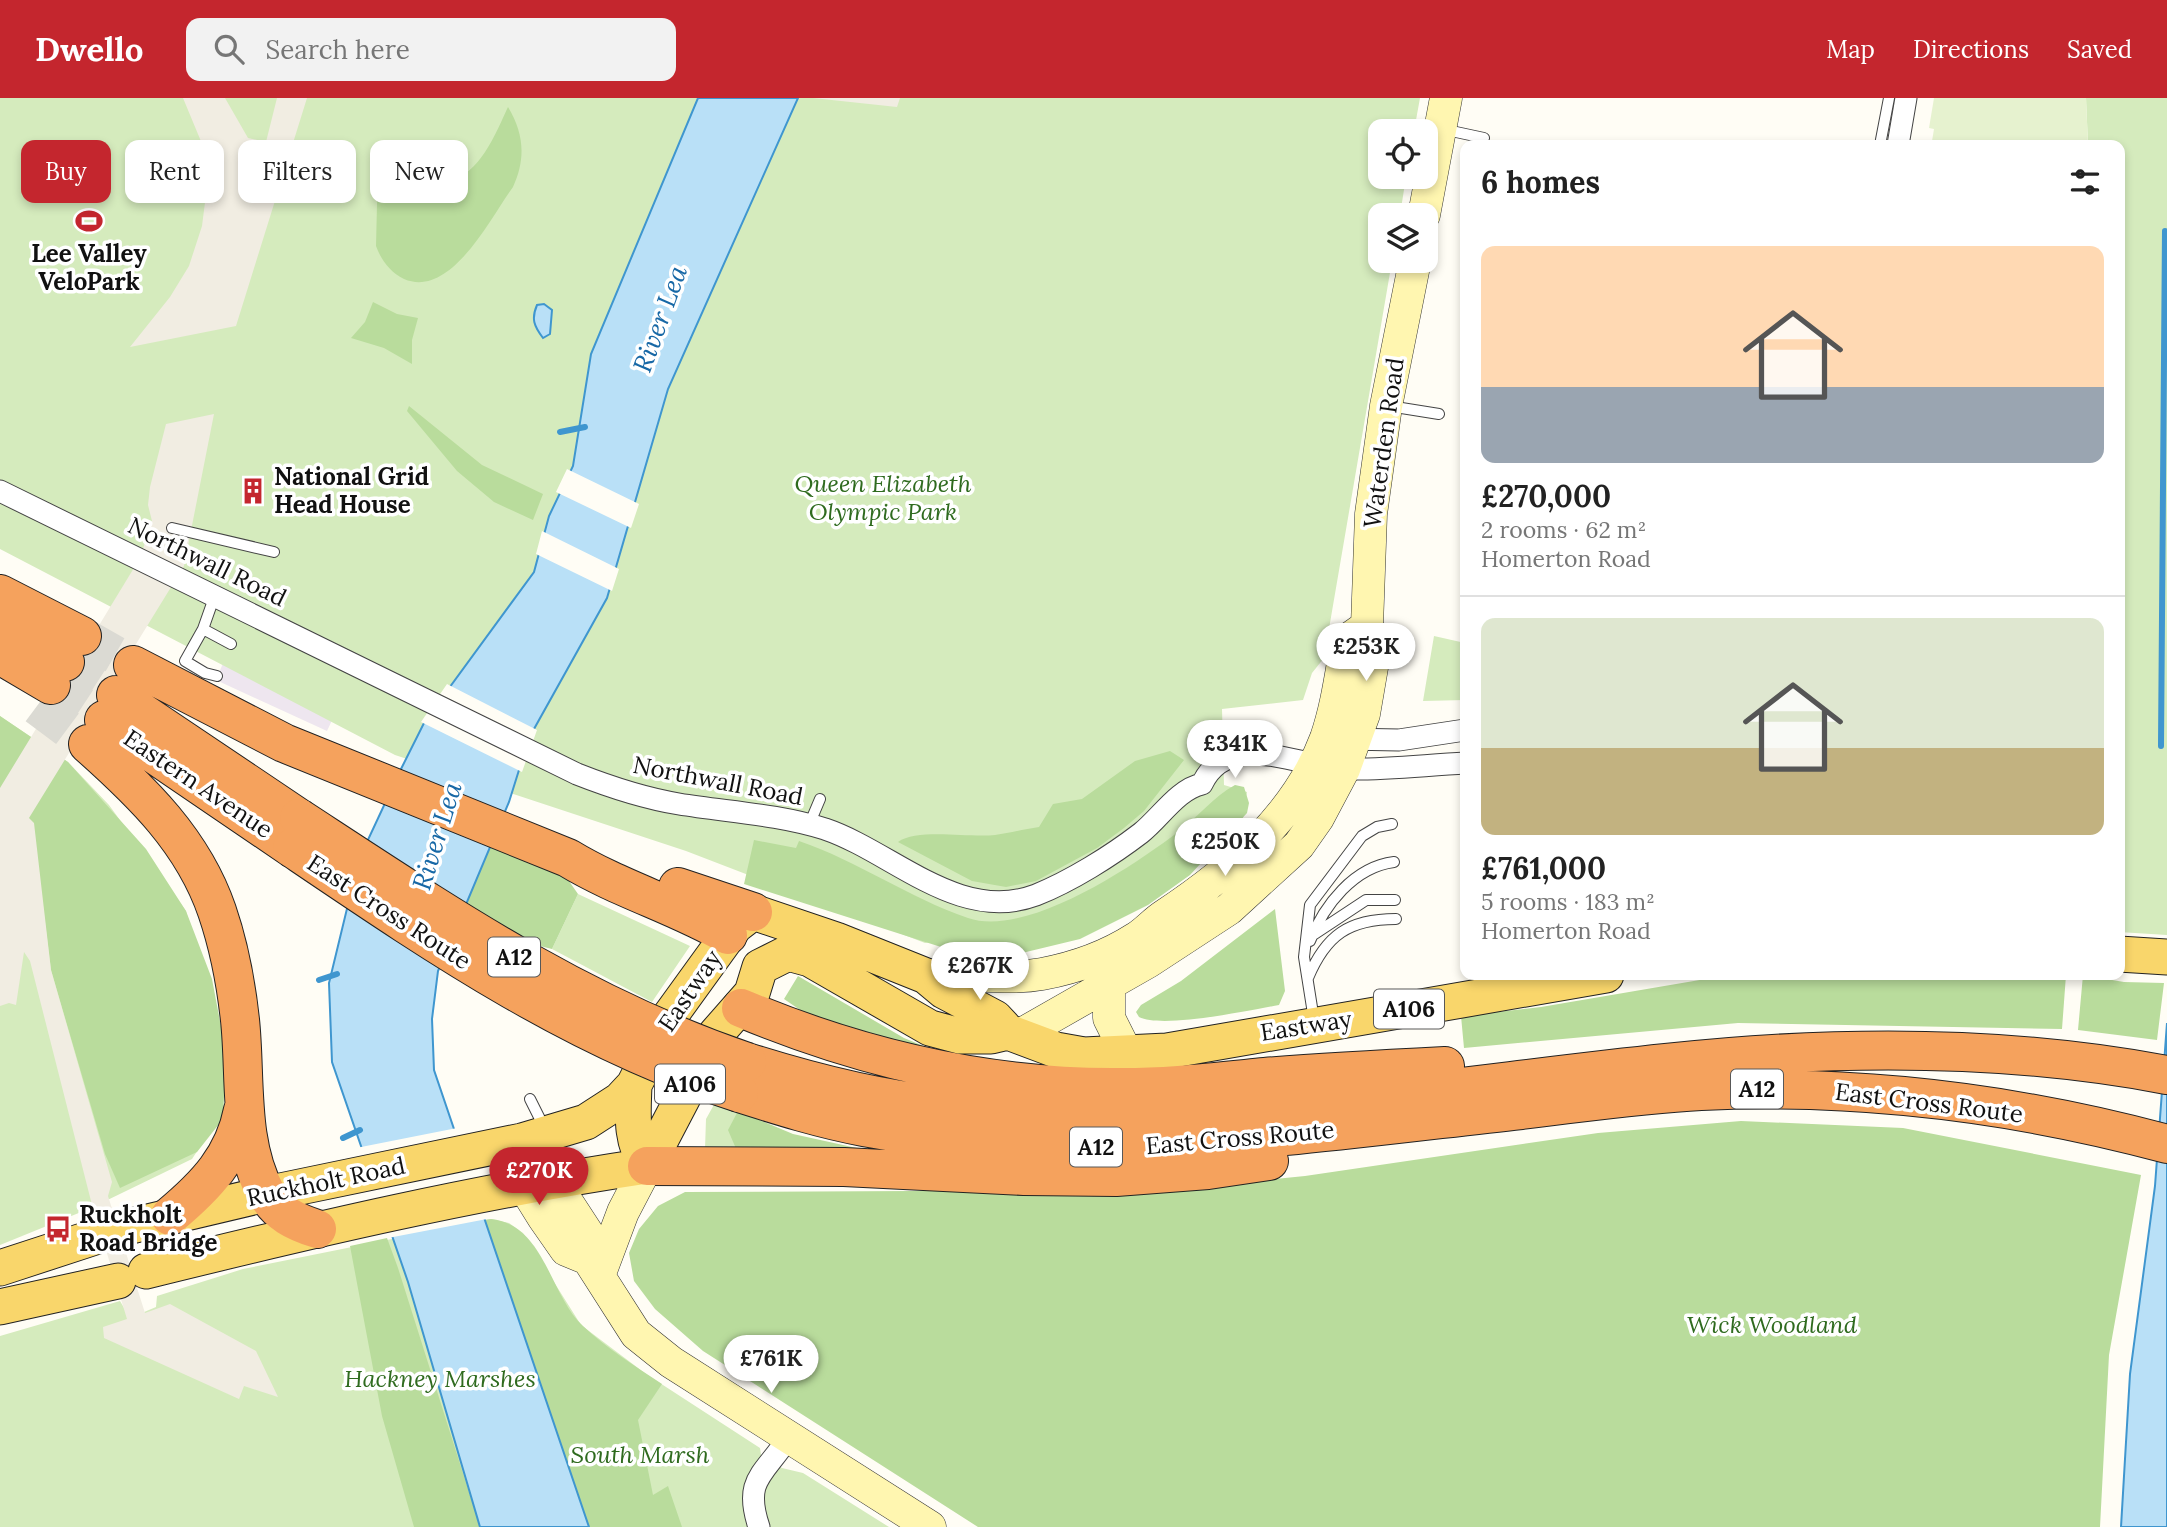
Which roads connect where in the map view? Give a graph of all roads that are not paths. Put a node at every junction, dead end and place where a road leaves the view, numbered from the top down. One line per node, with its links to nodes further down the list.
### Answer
1 (1889, 98): 5 (lane)
2 (1906, 98): 6 (street)
3 (1444, 113): 4 (lane); 7 (street)
4 (1484, 138)
5 (1881, 140)
6 (1899, 140)
7 (1426, 203)
8 (1413, 273): 9 (street, Waterden Road)
9 (1386, 406): 10 (lane); 25 (street, Waterden Road)
10 (1439, 414)
11 (0, 491): 15 (street, Northwall Road)
12 (172, 528): 13 (lane)
13 (274, 552)
14 (0, 594): 20 (highway)
15 (215, 595): 17 (lane); 30 (street, Northwall Road)
16 (0, 621): 20 (highway)
17 (203, 629): 18 (lane); 21 (lane)
18 (230, 645)
19 (0, 654): 20 (highway)
20 (59, 672): 22 (highway)
21 (217, 676)
22 (0, 682)
23 (110, 706): 31 (highway, Eastern Avenue / A12); 35 (highway); 54 (highway)
24 (1460, 731): 25 (street, Northwall Road)
25 (1331, 748): 27 (street, Waterden Road); 30 (street, Northwall Road); 40 (street, Waterden Road)
26 (1460, 763): 27 (street)
27 (1344, 769): 43 (street, Waterden Road)
28 (820, 799): 30 (lane)
29 (1392, 824): 37 (lane)
30 (809, 825)
31 (296, 833): 51 (highway, East Cross Route / A12, bridge)
32 (1394, 862): 36 (lane)
33 (1395, 900): 36 (lane)
34 (1396, 919): 41 (lane)
35 (741, 923): 38 (main road, Eastway); 39 (main road, Eastway / A106); 45 (main road, Eastway / A106)
36 (1312, 935): 37 (lane)
37 (1304, 957): 41 (lane)
38 (757, 973): 44 (main road, Eastway / A106); 47 (main road, Eastway / A106)
39 (926, 976): 40 (street, Waterden Road); 47 (main road, Eastway / A106)
40 (1028, 976): 47 (street)
41 (1307, 980): 46 (lane)
42 (1577, 980): 46 (main road, Eastway / A106)
43 (1109, 983): 47 (street, Waterden Road); 48 (street)
44 (741, 1008): 45 (main road); 49 (highway, A12); 58 (main road, Eastway / A106)
45 (667, 1020): 52 (main road, Eastway / A106)
46 (1315, 1026): 48 (main road, Eastway / A106)
47 (1014, 1034): 48 (main road, Eastway / A106)
48 (1127, 1054)
49 (1629, 1068): 50 (highway, East Cross Route / A12); 51 (highway, East Cross Route / A12)
50 (2167, 1075)
51 (743, 1077): 55 (highway, East Cross Route / A12)
52 (634, 1085): 56 (main road, Eastway / A106); 58 (main road, Eastway / A106)
53 (530, 1099): 56 (lane)
54 (245, 1101): 60 (highway); 61 (highway)
55 (1458, 1117): 57 (highway, East Cross Route / A12); 58 (highway, A12)
56 (534, 1138): 59 (street); 60 (main road, Ruckholt Road / A106)
57 (2167, 1144)
58 (648, 1166): 59 (main road); 63 (street)
59 (540, 1184): 62 (main road, Ruckholt Road); 63 (street)
60 (267, 1194): 61 (main road, Ruckholt Road / A106); 62 (highway)
61 (170, 1216): 64 (main road, Ruckholt Road / A106)
62 (317, 1229): 65 (main road, Ruckholt Road)
63 (594, 1267): 66 (street)
64 (0, 1268)
65 (0, 1307)
66 (788, 1438): 67 (street); 68 (street)
67 (759, 1527)
68 (930, 1527)

